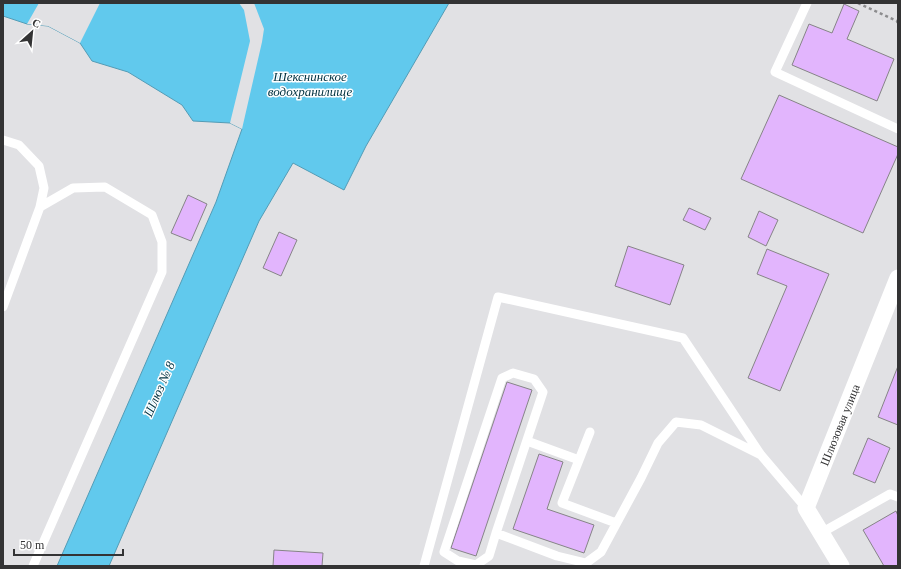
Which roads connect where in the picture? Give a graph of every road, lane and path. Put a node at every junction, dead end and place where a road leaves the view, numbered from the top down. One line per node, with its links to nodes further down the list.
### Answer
1 (807, 3): 4 (lane)
2 (858, 3): 3 (path)
3 (898, 22)
4 (898, 129)
5 (3, 140): 6 (lane)
6 (40, 207): 8 (lane); 18 (lane)
7 (898, 278): 14 (street, Шлюзовая улица)
8 (3, 307)
9 (590, 432): 12 (lane)
10 (528, 441): 12 (lane); 16 (lane); 16 (lane)
11 (761, 455): 14 (lane); 15 (lane); 19 (lane)
12 (578, 460): 15 (lane)
13 (896, 494): 17 (lane)
14 (806, 508): 17 (street)
15 (616, 524): 16 (lane)
16 (496, 533)
17 (821, 533): 20 (street)
18 (33, 566)
19 (424, 566)
20 (841, 566)

